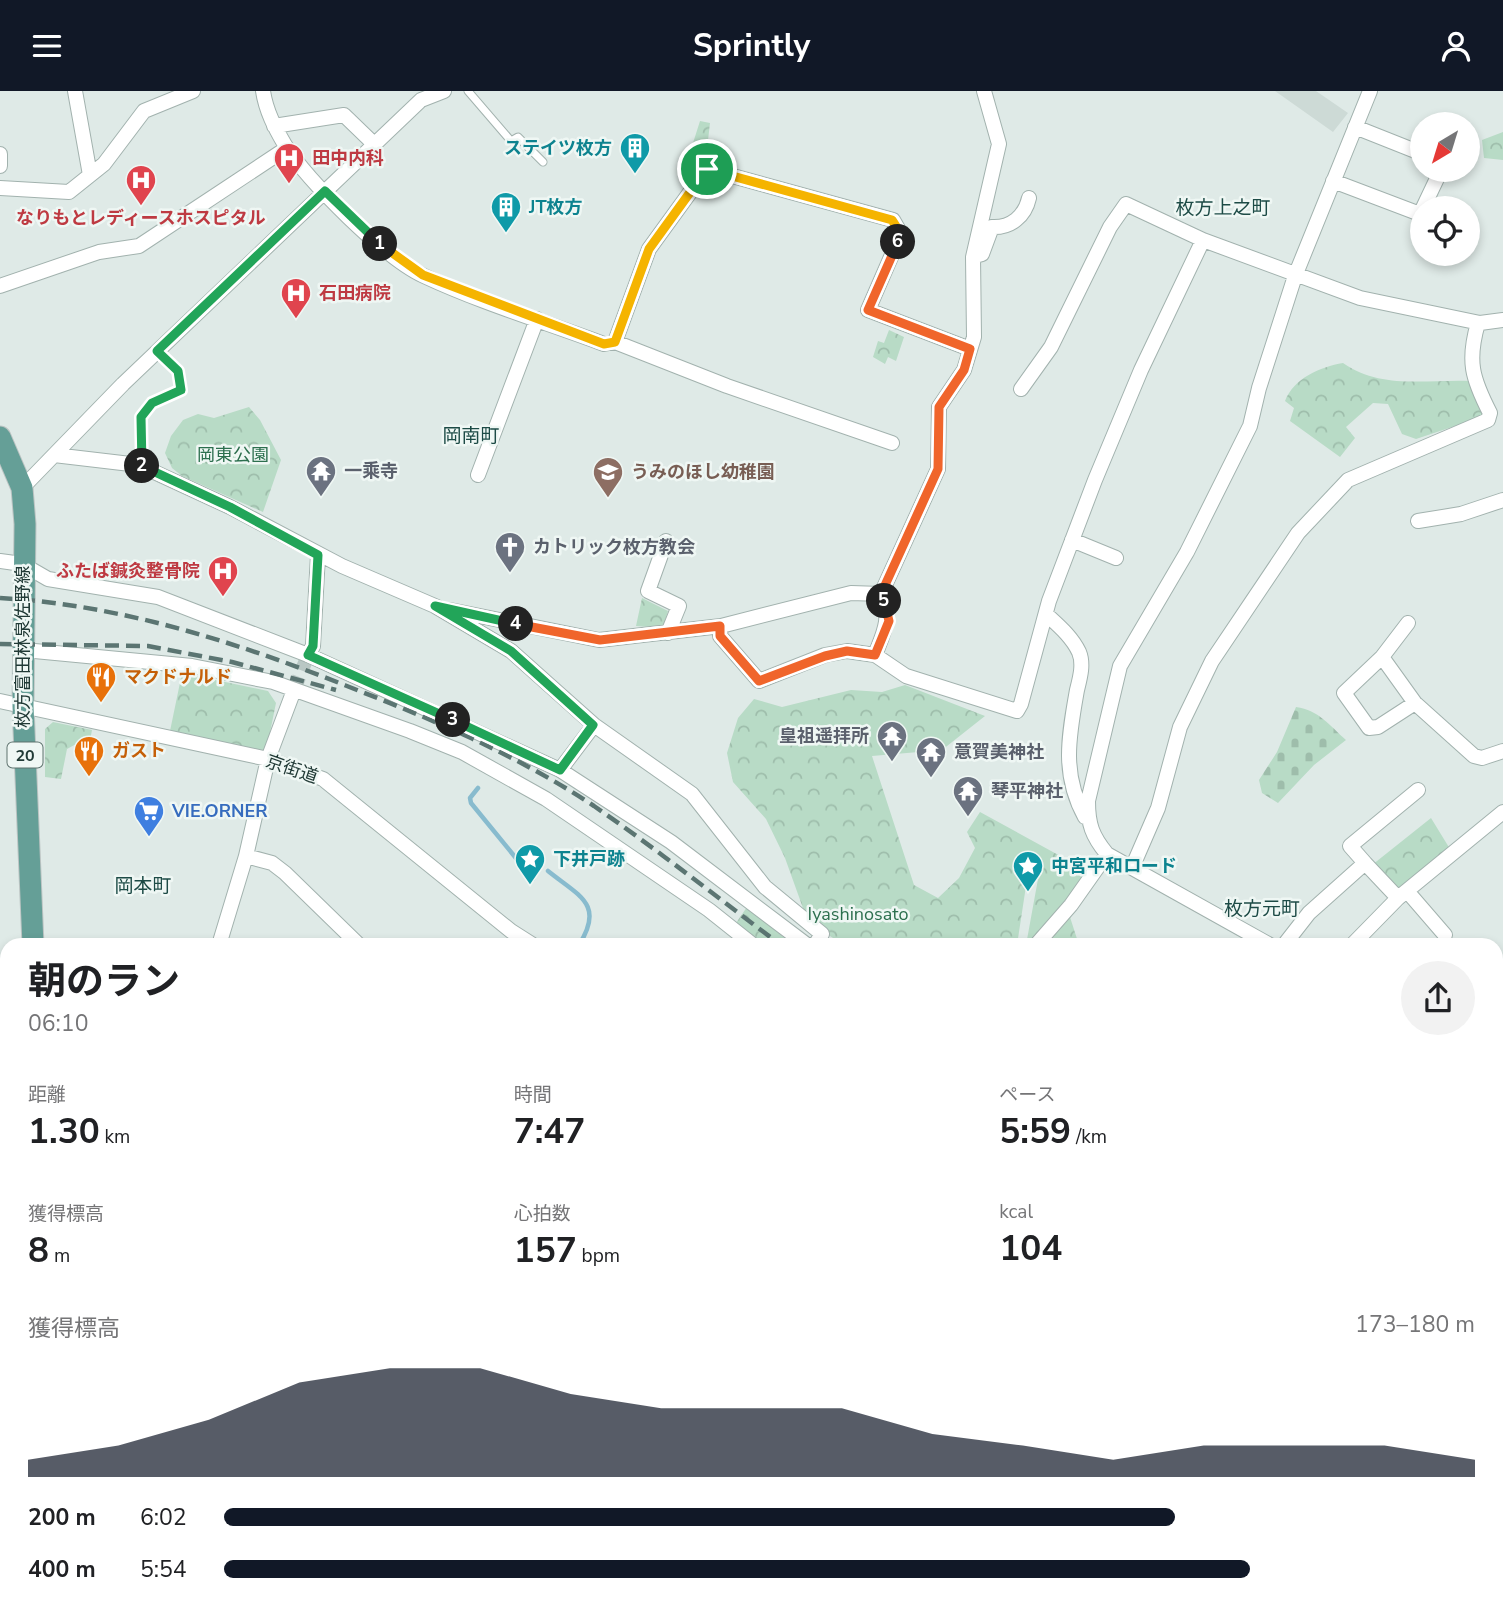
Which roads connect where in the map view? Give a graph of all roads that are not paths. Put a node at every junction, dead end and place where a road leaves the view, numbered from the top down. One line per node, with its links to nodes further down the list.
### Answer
1 (75, 91): 16 (street)
2 (193, 91): 16 (street)
3 (263, 91): 8 (street)
4 (444, 91): 10 (street)
5 (468, 91): 14 (lane)
6 (984, 91): 23 (street)
7 (1370, 91): 9 (street)
8 (274, 127): 10 (street); 11 (street)
9 (1355, 127): 12 (street); 17 (street)
10 (376, 145): 19 (street)
11 (287, 148): 19 (street); 25 (street)
12 (1410, 149)
13 (0, 154): 15 (street)
14 (543, 162)
15 (0, 166)
16 (90, 175): 18 (street)
17 (1333, 181): 21 (street); 24 (street)
18 (0, 188)
19 (325, 191): 26 (street); 30 (street)
20 (1029, 198): 23 (street)
21 (1410, 210)
22 (1203, 240): 24 (street); 31 (street); 40 (street)
23 (973, 257): 29 (street)
24 (1295, 277): 27 (street); 66 (street)
25 (0, 286)
26 (537, 319): 28 (street); 36 (street)
27 (1494, 323): 70 (street)
28 (615, 342): 29 (street); 33 (street)
29 (970, 349): 46 (street)
30 (157, 351): 34 (street); 35 (lane)
31 (1021, 389)
32 (0, 437): 37 (main road, 枚方富田林泉佐野線 / 20)
33 (892, 443)
34 (54, 455): 35 (street); 37 (street)
35 (139, 465): 42 (street)
36 (478, 475)
37 (22, 488): 45 (main road, 枚方富田林泉佐野線 / 20)
38 (1503, 500): 39 (street)
39 (1418, 521)
40 (1072, 540): 43 (street); 48 (street)
41 (666, 541): 51 (street)
42 (318, 555): 47 (street); 53 (street)
43 (1116, 558)
44 (0, 561): 45 (street)
45 (22, 564): 52 (main road, 枚方富田林泉佐野線 / 20); 53 (street)
46 (881, 594): 50 (street); 54 (street)
47 (435, 606): 51 (street); 60 (street)
48 (1047, 615): 54 (street); 66 (street)
49 (1408, 623): 55 (street)
50 (720, 626): 51 (street); 54 (street)
51 (668, 633)
52 (24, 650): 56 (street); 59 (main road, 枚方富田林泉佐野線 / 20)
53 (308, 655): 63 (street)
54 (875, 655)
55 (1382, 656): 58 (street); 58 (street)
56 (294, 690): 62 (street); 77 (street)
57 (0, 701): 59 (street, 京街道)
58 (1415, 703): 61 (street)
59 (23, 706): 62 (street, 京街道); 73 (main road, 枚方富田林泉佐野線 / 20)
60 (593, 725): 63 (street); 79 (street)
61 (1503, 751)
62 (268, 759): 68 (street); 76 (street, 京街道)
63 (560, 770): 78 (street)
64 (1418, 790): 69 (street)
65 (1503, 812): 71 (street)
66 (1088, 822): 67 (street)
67 (1107, 854): 70 (street); 80 (street)
68 (246, 856): 74 (street); 75 (street)
69 (1365, 863): 71 (street); 82 (street)
70 (1132, 868): 81 (street)
71 (1403, 894): 72 (street); 83 (street)
72 (1445, 935)
73 (33, 938)
74 (221, 938)
75 (352, 938)
76 (522, 938)
77 (744, 938)
78 (798, 938)
79 (820, 938)
80 (1042, 938)
81 (1257, 938)
82 (1289, 938)
83 (1359, 938)

